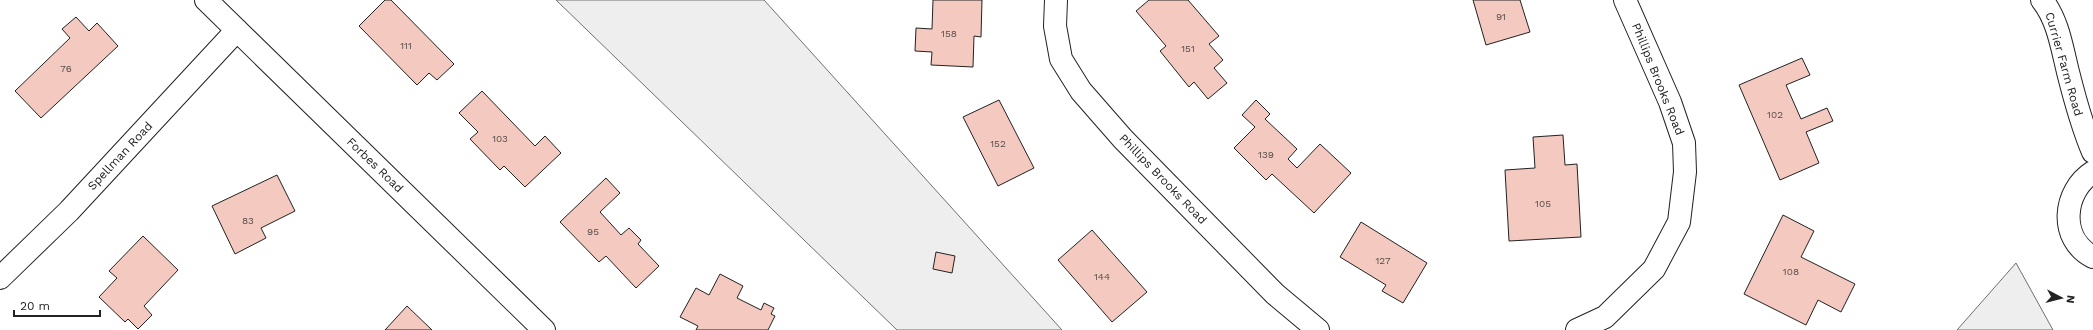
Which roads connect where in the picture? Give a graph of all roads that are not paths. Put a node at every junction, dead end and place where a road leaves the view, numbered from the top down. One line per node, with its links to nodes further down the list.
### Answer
1 (206, 0): 5 (street, Forbes Road)
2 (1056, 0): 11 (street, Phillips Brooks Road)
3 (1625, 0): 12 (street, Phillips Brooks Road)
4 (2042, 0): 6 (street, Currier Farm Road)
5 (237, 30): 9 (street, Spellman Road); 10 (street, Forbes Road)
6 (2093, 152)
7 (2093, 172): 8 (street)
8 (2093, 257)
9 (0, 278)
10 (544, 330)
11 (1318, 330)
12 (1577, 330)

